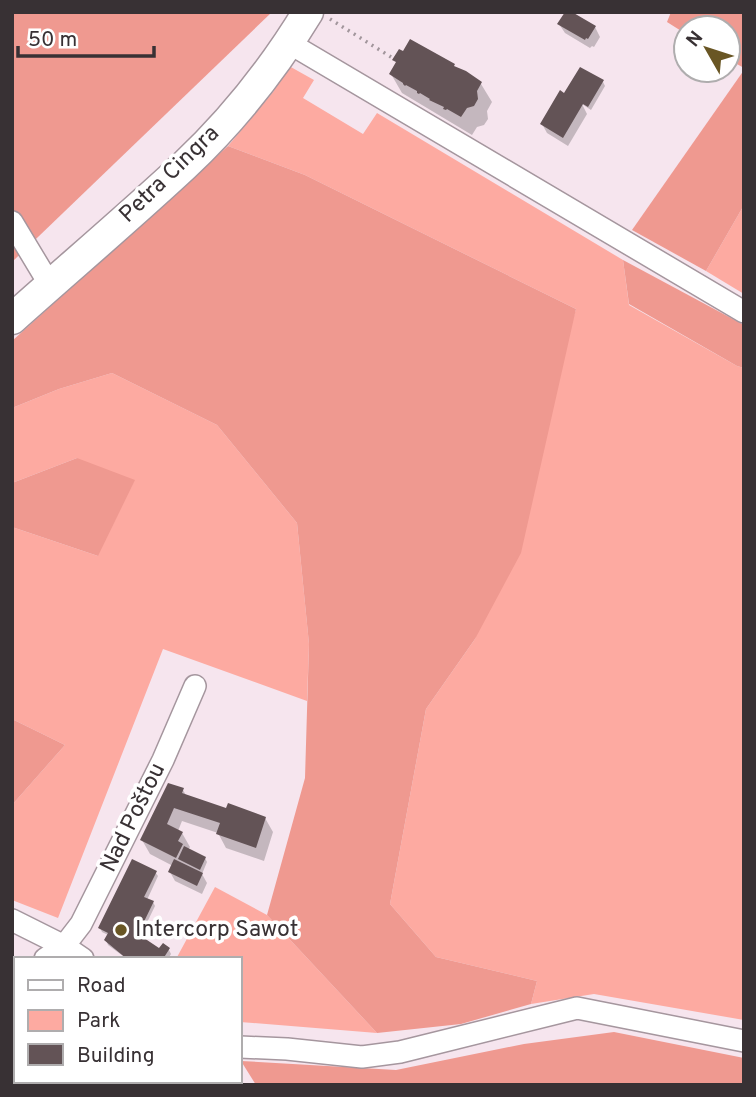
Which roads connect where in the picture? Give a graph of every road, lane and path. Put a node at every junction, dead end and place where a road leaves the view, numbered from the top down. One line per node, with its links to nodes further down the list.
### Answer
1 (319, 15): 2 (street, Petra Cingra); 3 (path)
2 (289, 43): 5 (street, Petra Cingra); 6 (street)
3 (391, 57)
4 (12, 222): 5 (street)
5 (50, 285): 7 (street, Petra Cingra)
6 (744, 313)
7 (12, 319)
8 (195, 686): 10 (street, Nad Poštou)
9 (12, 920): 10 (street)
10 (64, 946): 11 (street); 12 (street)
11 (48, 957)
12 (80, 957)
13 (744, 1041): 14 (street)
14 (242, 1047)

